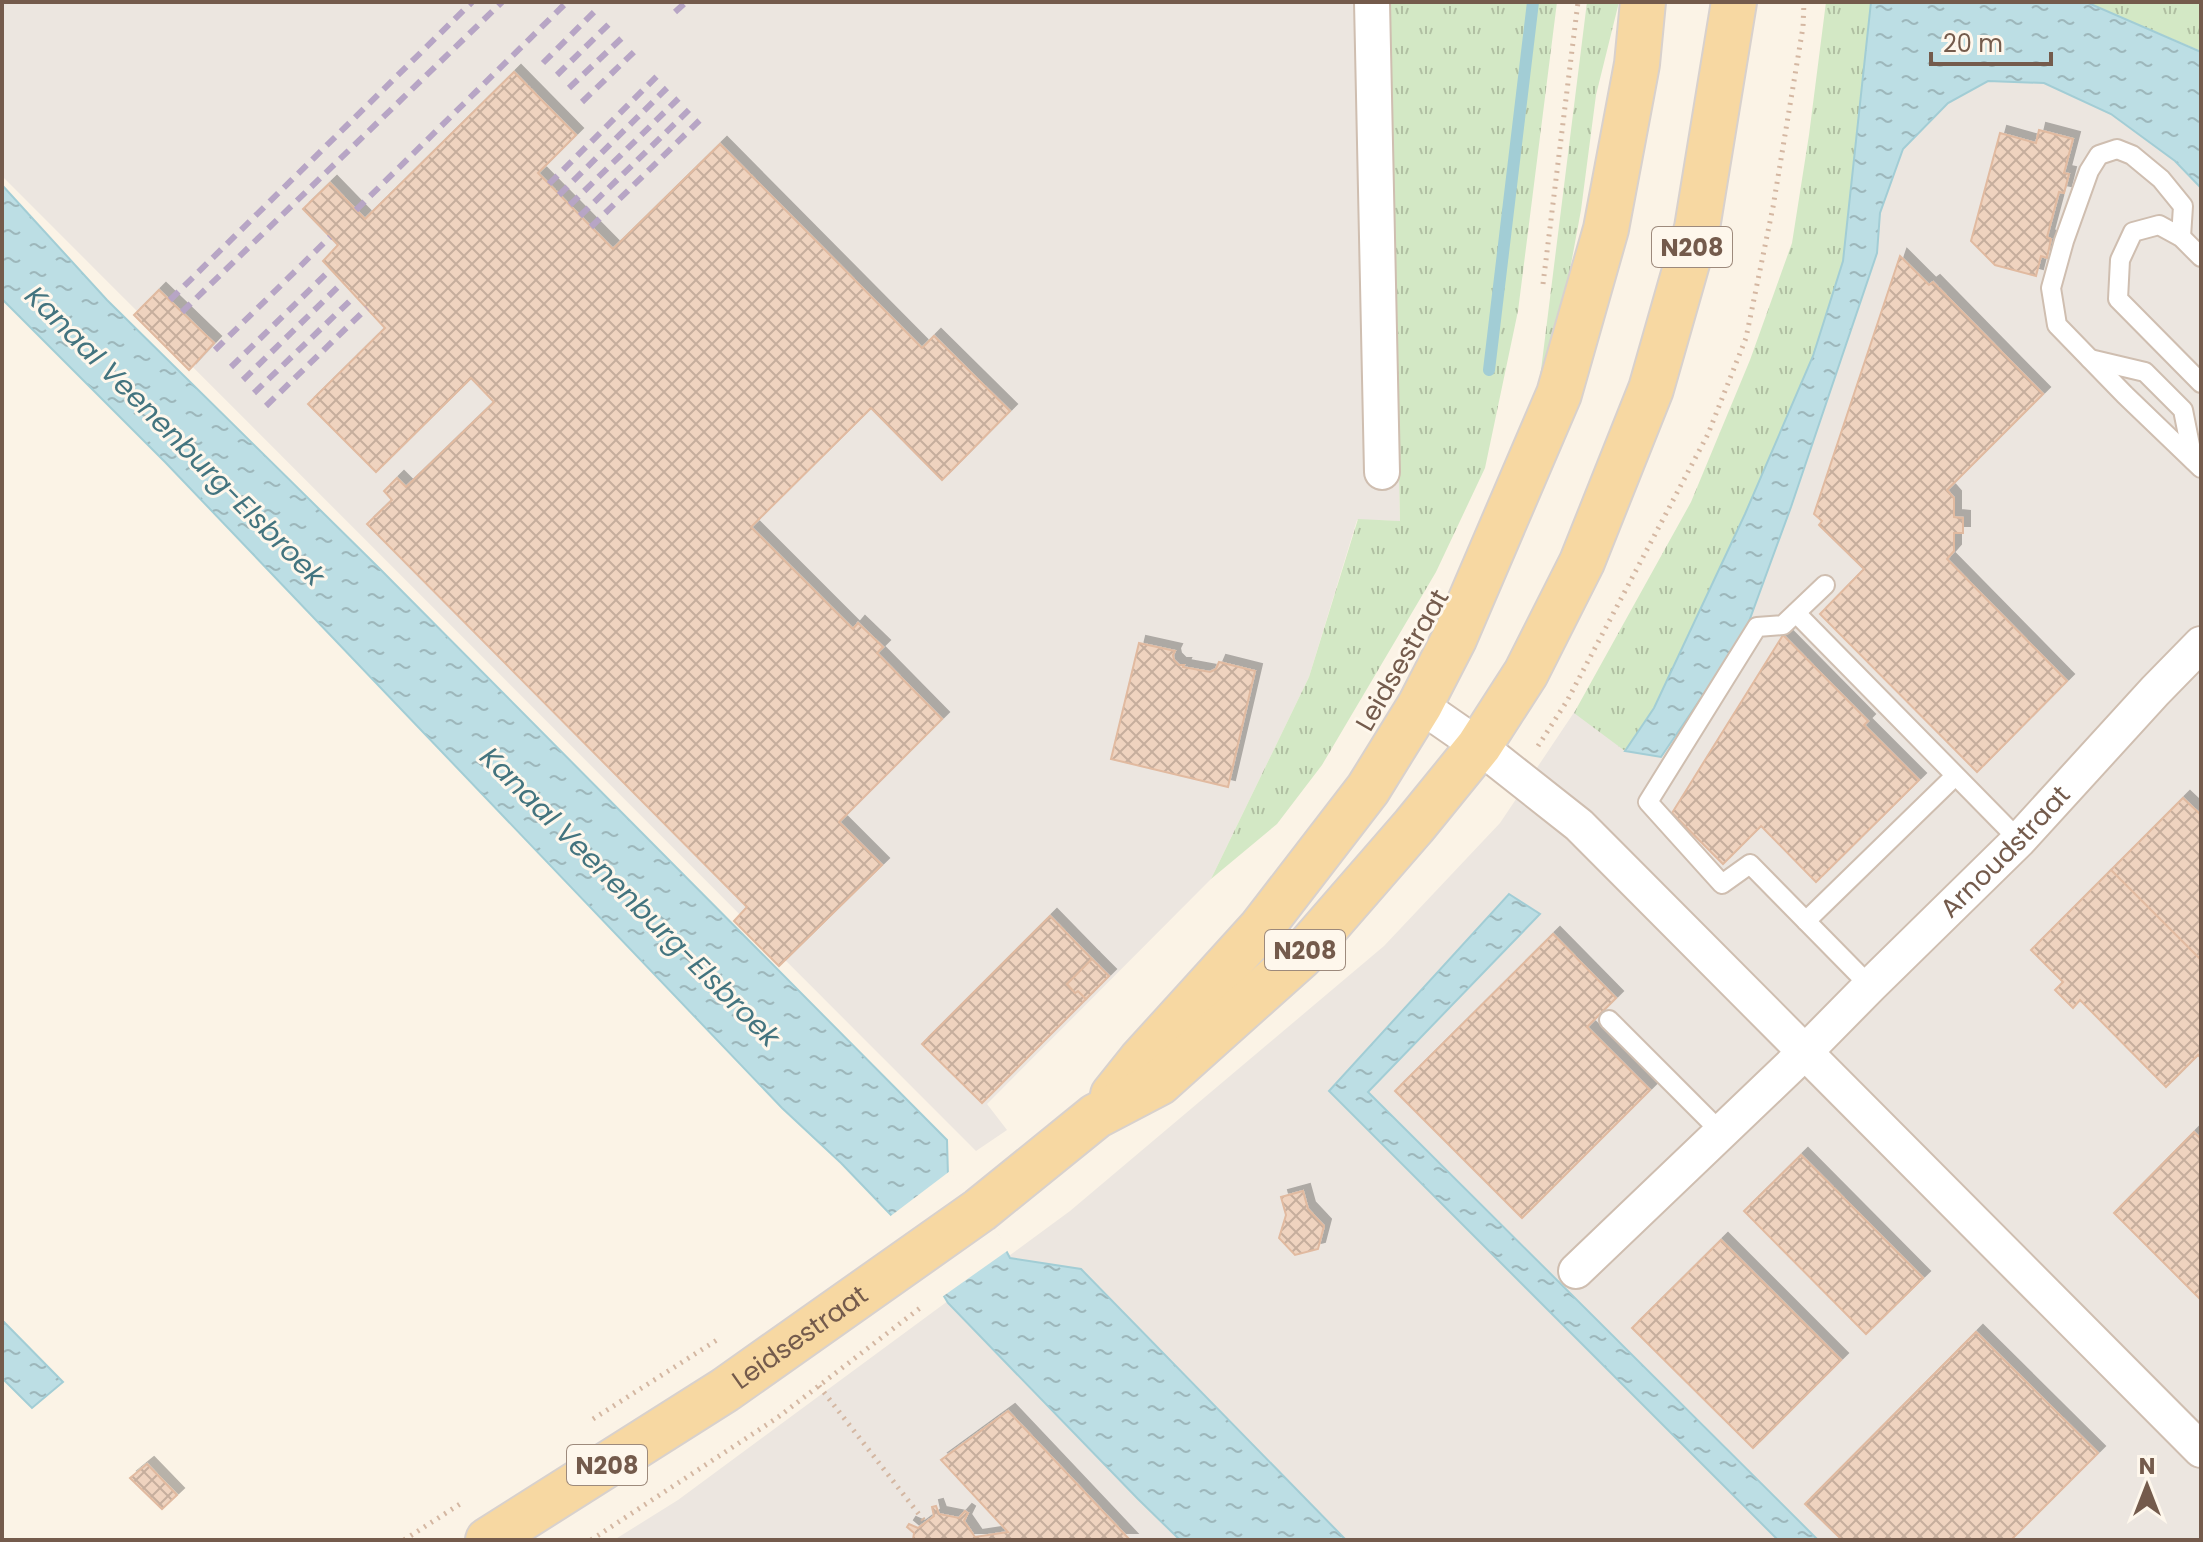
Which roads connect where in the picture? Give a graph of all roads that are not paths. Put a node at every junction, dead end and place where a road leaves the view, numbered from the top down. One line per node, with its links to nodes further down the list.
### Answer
1 (1372, 2): 9 (street)
2 (1643, 2): 13 (main road, Leidsestraat / N208)
3 (1734, 2): 14 (main road, Leidsestraat / N208)
4 (2181, 237): 5 (lane); 6 (lane); 7 (lane)
5 (2201, 257)
6 (2090, 359): 8 (lane); 8 (lane)
7 (2201, 383)
8 (2197, 464)
9 (1382, 472)
10 (1825, 585): 11 (lane)
11 (1796, 613): 15 (lane); 17 (lane)
12 (2201, 644): 16 (street, Arnoudstraat)
13 (1420, 705): 14 (street); 21 (main road, Leidsestraat / N208)
14 (1479, 746): 20 (street); 21 (main road, Leidsestraat / N208)
15 (1955, 776): 16 (lane); 17 (lane)
16 (2019, 840): 18 (street, Arnoudstraat)
17 (1806, 921): 18 (lane)
18 (1870, 986): 20 (street, Arnoudstraat)
19 (1609, 1020): 22 (lane)
20 (1804, 1053): 22 (street, Arnoudstraat); 24 (street)
21 (1096, 1116): 25 (main road, Leidsestraat / N208)
22 (1721, 1132): 23 (street, Arnoudstraat)
23 (1576, 1271)
24 (2201, 1450)
25 (488, 1540)

